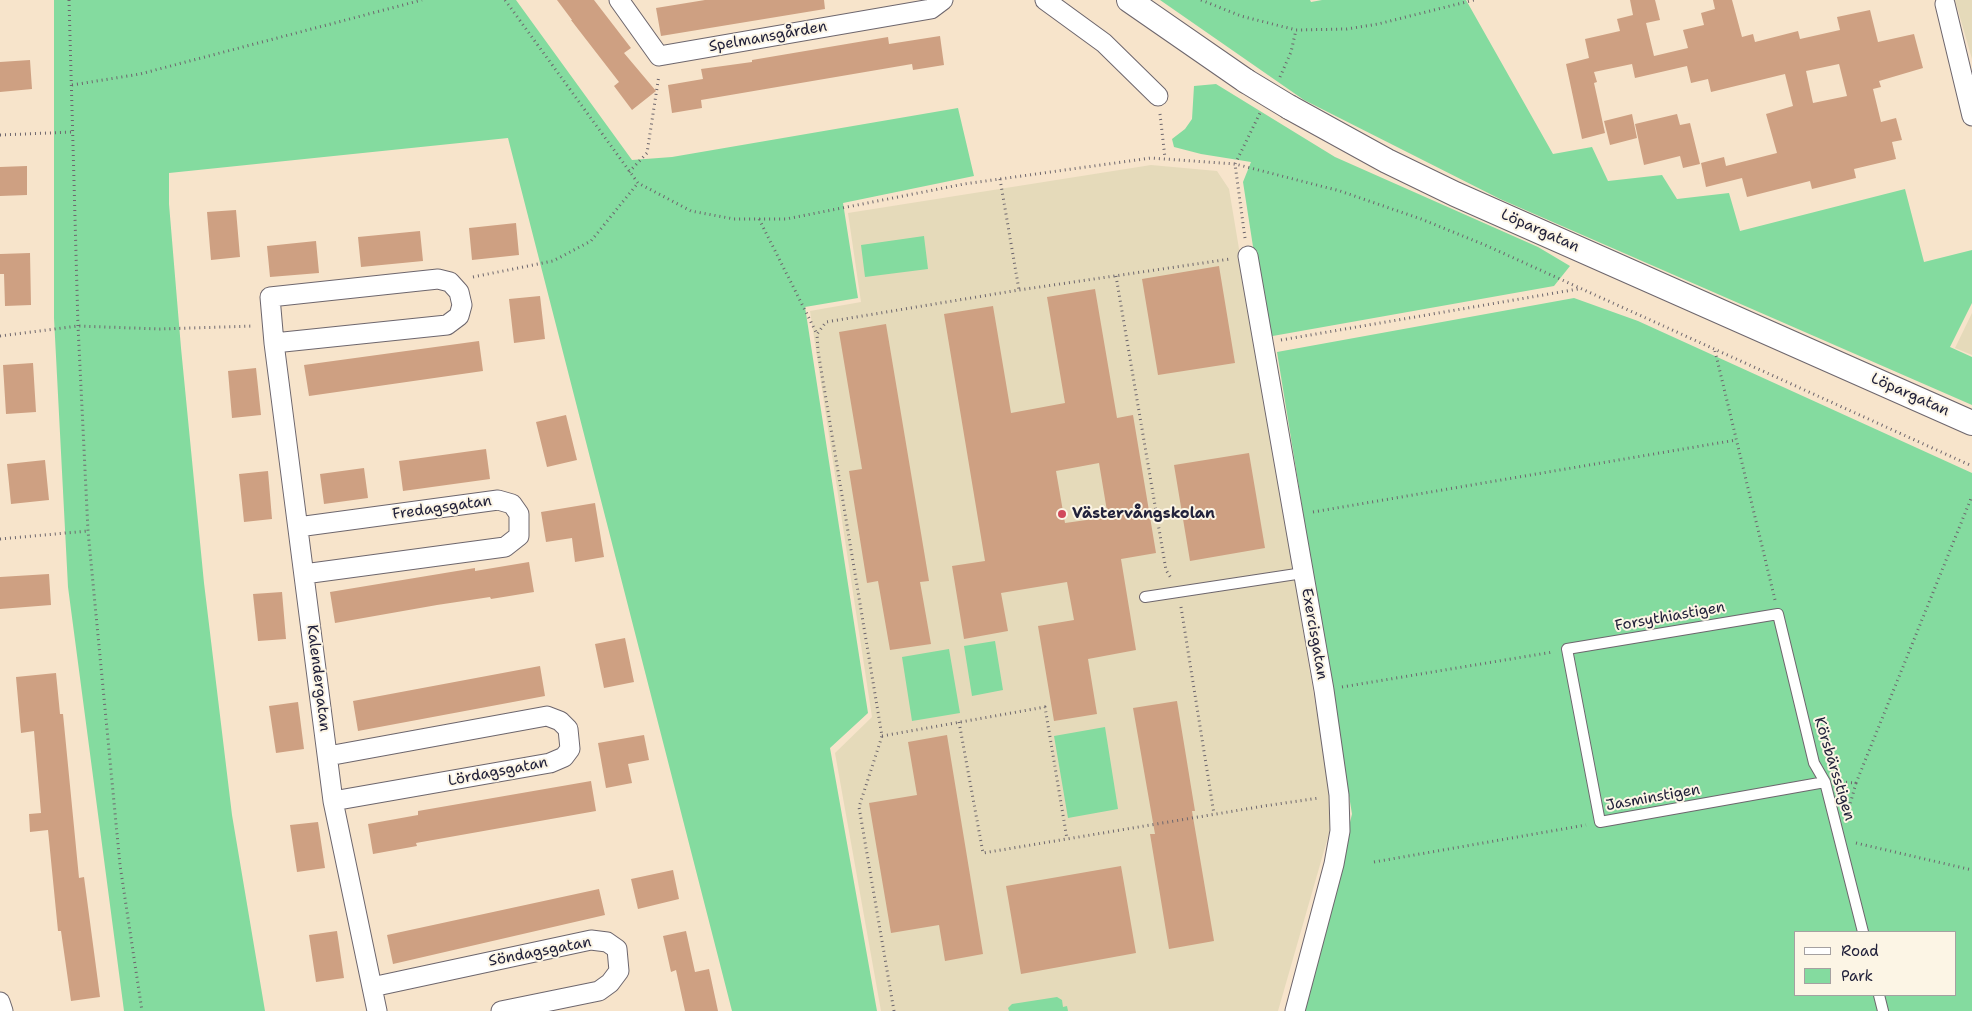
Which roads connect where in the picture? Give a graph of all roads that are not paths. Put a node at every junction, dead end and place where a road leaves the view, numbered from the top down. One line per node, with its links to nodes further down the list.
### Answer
1 (619, 0): 2 (street, Spelmansgården)
2 (943, 0)
3 (1045, 0): 6 (street)
4 (1129, 0): 10 (street, Löpargatan, bridge)
5 (1945, 4): 7 (street)
6 (1158, 96)
7 (1972, 116)
8 (1248, 256): 12 (street, Exercisgatan)
9 (274, 334): 9 (street, Kalendergatan); 11 (street, Kalendergatan)
10 (1972, 423)
11 (298, 527): 13 (street, Kalendergatan); 13 (street, Fredagsgatan)
12 (1303, 573): 14 (lane); 27 (street, Exercisgatan)
13 (304, 574): 17 (street, Kalendergatan)
14 (1145, 598)
15 (1778, 614): 16 (lane, Forsythiastigen); 18 (lane, Körsbärsstigen)
16 (1567, 649): 18 (lane, Jasminstigen)
17 (328, 756): 19 (street, Kalendergatan); 19 (street, Lördagsgatan)
18 (1825, 782): 20 (lane, Körsbärsstigen)
19 (334, 801): 21 (street, Kalendergatan)
20 (1863, 931)
21 (372, 987): 25 (street, Kalendergatan); 26 (street, Söndagsgatan)
22 (1879, 996): 28 (lane)
23 (0, 1002): 24 (street)
24 (3, 1011)
25 (377, 1011)
26 (501, 1011)
27 (1295, 1011)
28 (1883, 1011)

